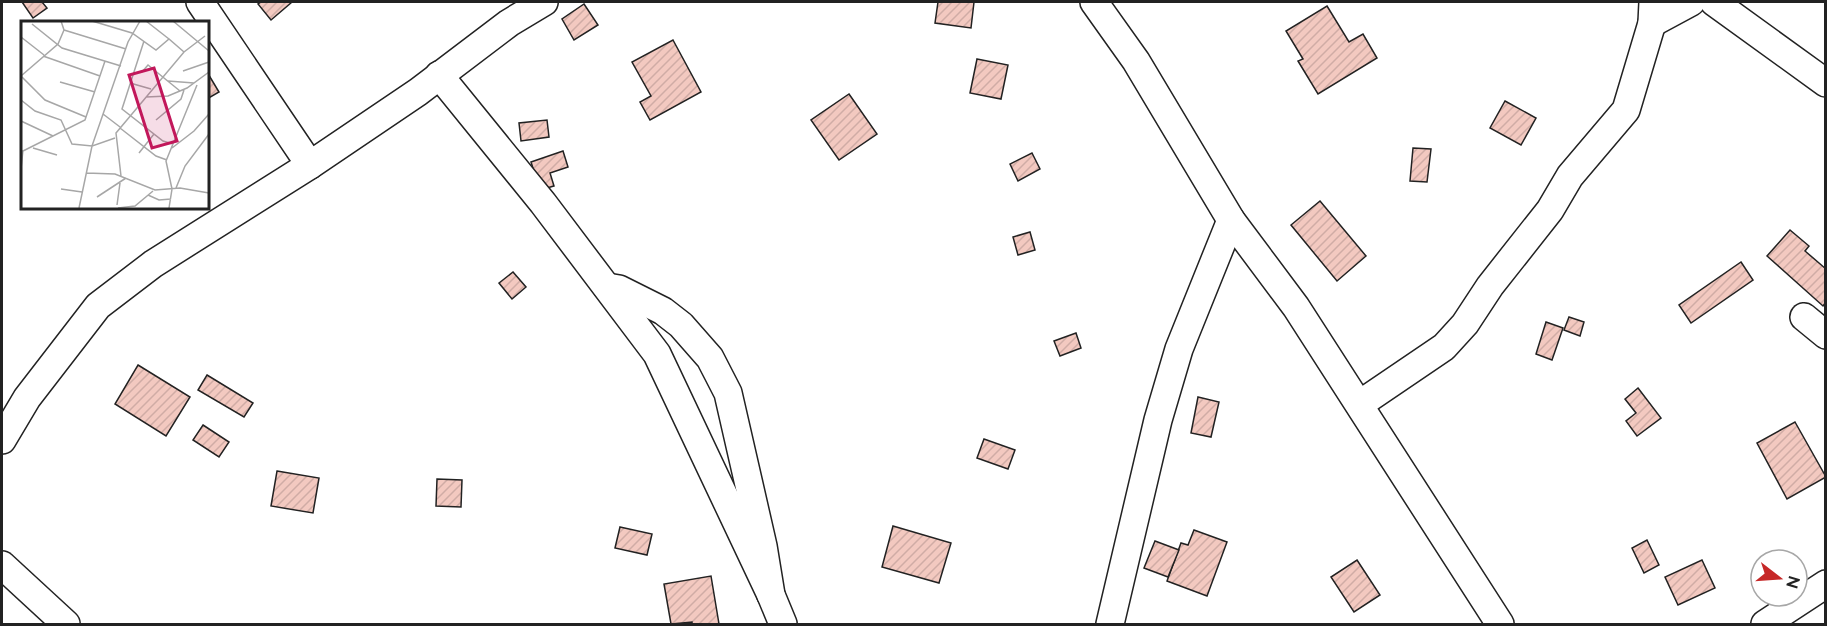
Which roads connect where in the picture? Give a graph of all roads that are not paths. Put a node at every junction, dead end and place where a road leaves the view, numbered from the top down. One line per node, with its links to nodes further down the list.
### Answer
1 (200, 2): 9 (street)
2 (544, 2): 7 (street)
3 (1094, 2): 10 (street)
4 (1691, 2): 6 (street)
5 (1714, 2): 8 (street)
6 (1653, 12): 14 (street)
7 (439, 75): 9 (street); 11 (street)
8 (1826, 83)
9 (310, 165): 15 (street)
10 (1231, 220): 14 (street); 21 (street)
11 (607, 287): 18 (street); 18 (street)
12 (1804, 317): 13 (street)
13 (1826, 335)
14 (1360, 404): 22 (street)
15 (2, 440)
16 (2, 565): 19 (street)
17 (1826, 584): 23 (street)
18 (771, 595): 20 (street)
19 (66, 624)
20 (783, 624)
21 (1110, 624)
22 (1500, 624)
23 (1765, 624)

